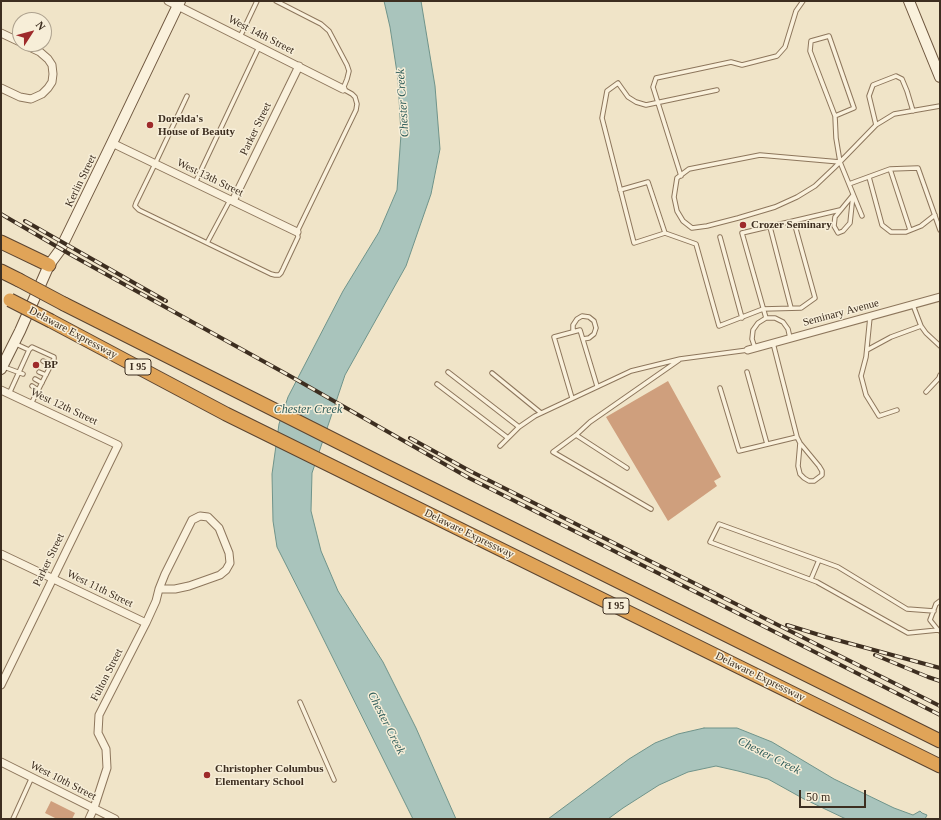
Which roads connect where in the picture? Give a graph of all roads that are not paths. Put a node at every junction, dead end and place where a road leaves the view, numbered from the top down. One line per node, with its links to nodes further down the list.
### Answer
1 (257, 1): 7 (lane)
2 (276, 1): 15 (lane)
3 (803, 1): 18 (lane)
4 (910, 1): 11 (main road)
5 (175, 2): 7 (street, West 14th Street); 23 (main road, Kerlin Street)
6 (1, 33): 8 (street)
7 (240, 37): 9 (street, West 14th Street)
8 (12, 38)
9 (259, 47): 12 (street, West 14th Street); 29 (lane)
10 (40, 52): 14 (street)
11 (938, 65): 13 (main road)
12 (299, 66): 15 (street, West 14th Street); 33 (street, Parker Street)
13 (940, 77)
14 (1, 88)
15 (343, 89): 41 (lane)
16 (717, 90): 18 (lane)
17 (187, 96): 25 (lane)
18 (658, 103): 27 (lane); 31 (lane)
19 (940, 106): 20 (lane)
20 (912, 111): 22 (lane); 22 (lane)
21 (835, 116): 21 (lane); 24 (lane)
22 (876, 125): 24 (lane)
23 (112, 144): 25 (street, West 13th Street); 46 (main road, Kerlin Street)
24 (840, 162): 27 (lane); 27 (lane); 30 (lane)
25 (155, 164): 29 (street, West 13th Street); 45 (lane)
26 (890, 169): 28 (lane); 35 (lane); 39 (lane)
27 (681, 176)
28 (869, 176): 30 (lane); 39 (lane)
29 (195, 183): 33 (street, West 13th Street)
30 (849, 184): 32 (lane)
31 (620, 190): 42 (lane); 42 (lane)
32 (853, 195): 34 (lane); 34 (lane); 36 (lane)
33 (231, 201): 41 (street, West 13th Street); 45 (lane)
34 (840, 210): 37 (lane)
35 (935, 215): 39 (lane); 40 (lane)
36 (862, 216)
37 (794, 222): 38 (lane); 51 (lane)
38 (770, 227): 51 (lane); 52 (lane)
39 (910, 230)
40 (940, 230)
41 (297, 232): 45 (lane)
42 (665, 233): 54 (lane)
43 (720, 237): 54 (lane)
44 (1, 242): 46 (highway)
45 (207, 243)
46 (49, 265): 60 (main road, Kerlin Street)
47 (1, 271): 119 (highway, Delaware Expressway / I 95, bridge)
48 (940, 296): 50 (street, Seminary Avenue)
49 (6, 298): 118 (highway, Delaware Expressway / I 95, bridge)
50 (913, 304): 53 (street, Seminary Avenue); 56 (lane)
51 (791, 308): 52 (lane)
52 (763, 309): 54 (lane); 55 (lane)
53 (870, 316): 58 (street, Seminary Avenue); 64 (lane)
54 (742, 318)
55 (766, 318): 58 (lane); 63 (lane)
56 (921, 326): 62 (lane); 64 (lane)
57 (573, 331): 59 (lane); 59 (lane); 93 (lane)
58 (790, 338): 61 (street, Seminary Avenue)
59 (583, 339): 87 (lane)
60 (14, 343): 65 (lane); 72 (main road, Kerlin Street)
61 (772, 343): 63 (street, Seminary Avenue); 99 (lane)
62 (940, 346)
63 (752, 349): 67 (lane)
64 (867, 350): 95 (lane)
65 (28, 352): 66 (lane); 69 (lane); 70 (lane)
66 (32, 356)
67 (680, 359): 87 (lane); 98 (lane)
68 (44, 361): 70 (lane)
69 (22, 364): 71 (lane); 76 (lane)
70 (51, 365): 79 (lane)
71 (27, 366)
72 (2, 368): 76 (lane)
73 (39, 372): 79 (lane)
74 (448, 372): 97 (lane)
75 (747, 372): 102 (lane)
76 (18, 373): 78 (lane); 81 (lane)
77 (492, 373): 96 (lane)
78 (23, 374)
79 (46, 375): 84 (lane)
80 (940, 375): 91 (lane)
81 (16, 378): 83 (lane); 92 (lane)
82 (35, 379): 84 (lane)
83 (20, 380)
84 (42, 383): 90 (lane)
85 (437, 384): 100 (lane)
86 (32, 386): 90 (lane)
87 (597, 386): 93 (lane)
88 (720, 388): 102 (lane)
89 (1, 390): 92 (street, West 12th Street)
90 (38, 390): 94 (lane)
91 (926, 392)
92 (9, 394): 94 (street, West 12th Street)
93 (572, 398): 96 (lane)
94 (31, 404): 103 (street, West 12th Street)
95 (897, 410)
96 (541, 413): 97 (lane)
97 (519, 427): 100 (lane)
98 (576, 435): 105 (lane); 106 (lane)
99 (797, 437): 101 (lane); 102 (lane)
100 (508, 438): 104 (lane)
101 (800, 443): 101 (lane)
102 (767, 444)
103 (118, 445): 109 (street, Parker Street)
104 (500, 446)
105 (627, 468)
106 (651, 509)
107 (1, 554): 109 (street, West 11th Street)
108 (819, 560): 110 (lane); 110 (lane); 113 (lane)
109 (52, 578): 114 (street, West 11th Street); 116 (street, Parker Street)
110 (811, 579): 115 (lane)
111 (159, 590): 111 (street, Fulton Street); 114 (street, Fulton Street)
112 (940, 601): 113 (lane)
113 (934, 611): 115 (lane)
114 (146, 623): 125 (street, Fulton Street)
115 (939, 630)
116 (1, 685)
117 (300, 702): 124 (lane)
118 (850, 722): 121 (highway, Delaware Expressway / I 95); 122 (highway)
119 (940, 742)
120 (1, 762): 123 (street, West 10th Street)
121 (940, 766)
122 (940, 776)
123 (32, 778): 125 (street, West 10th Street); 126 (lane)
124 (334, 780)
125 (94, 808): 127 (street, Fulton Street); 128 (street, West 10th Street)
126 (13, 819)
127 (89, 819)
128 (115, 819)

